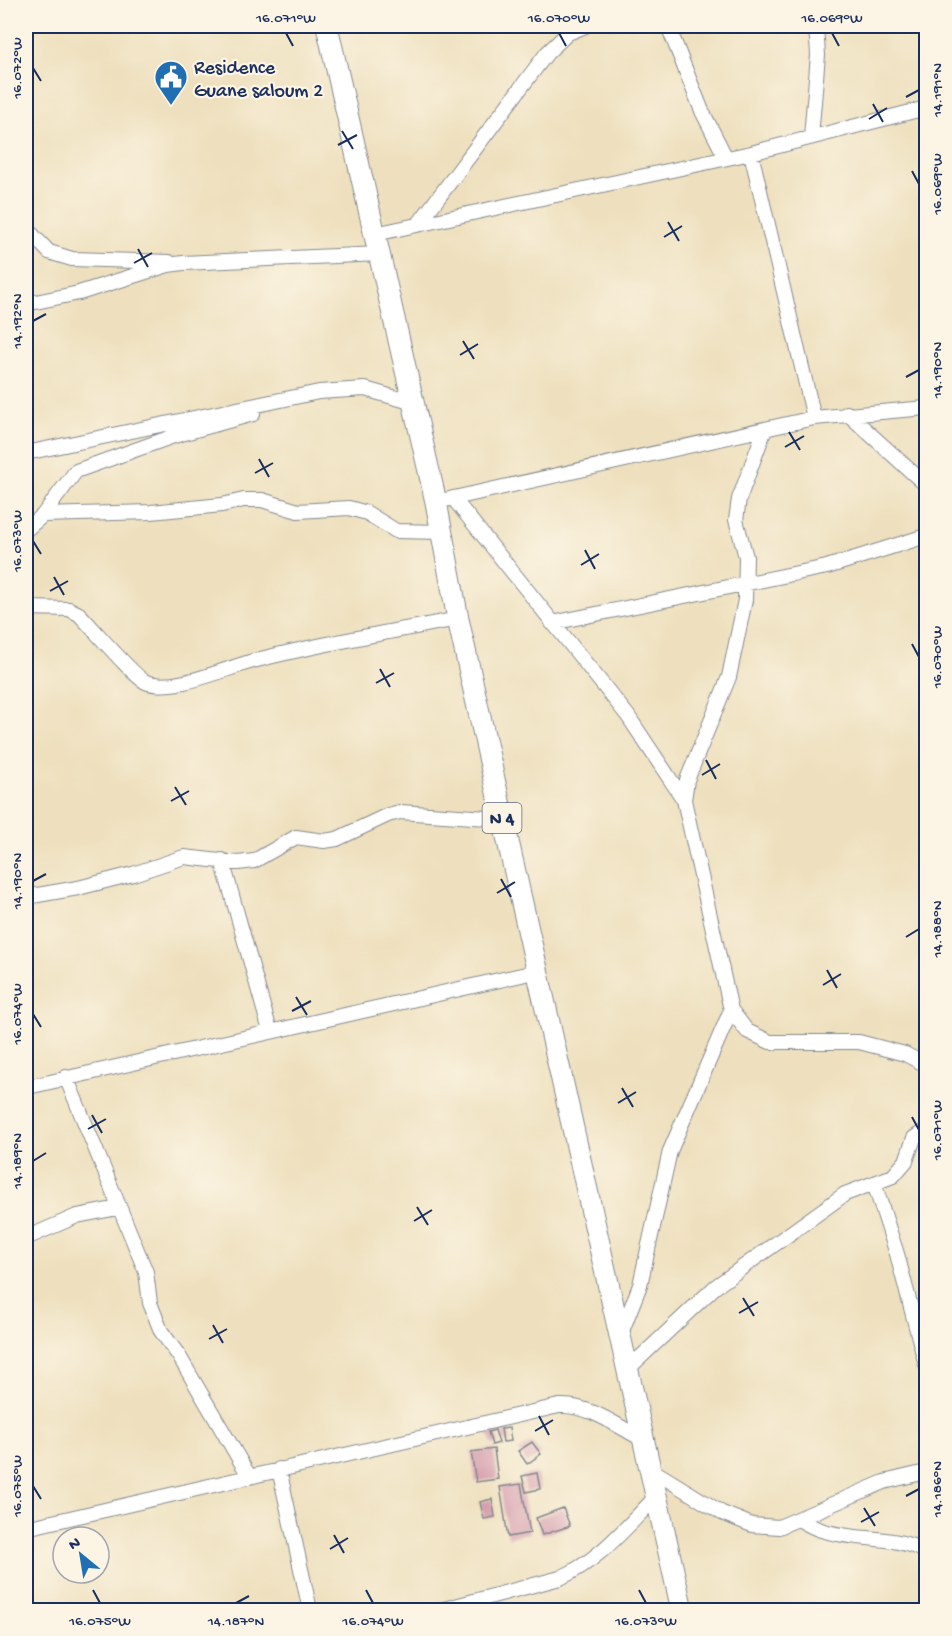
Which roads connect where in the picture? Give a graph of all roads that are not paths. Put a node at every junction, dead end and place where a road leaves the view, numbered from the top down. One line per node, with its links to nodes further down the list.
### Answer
1 (327, 26): 11 (main road, N 4)
2 (585, 26): 9 (street)
3 (668, 26): 8 (street)
4 (816, 26): 6 (street)
5 (927, 108): 6 (street)
6 (811, 137): 7 (street)
7 (752, 153): 8 (street); 18 (street)
8 (726, 158): 9 (street)
9 (420, 222): 11 (street)
10 (26, 228): 12 (street)
11 (377, 244): 12 (street); 15 (main road, N 4)
12 (183, 263): 13 (street)
13 (26, 304)
14 (305, 395): 15 (street); 20 (street); 23 (street)
15 (414, 403): 22 (main road, N 4)
16 (925, 407): 17 (street)
17 (847, 413): 18 (street); 21 (street)
18 (814, 418): 19 (street)
19 (765, 429): 22 (street); 27 (street)
20 (26, 453)
21 (927, 485)
22 (444, 500): 25 (main road, N 4); 30 (street)
23 (43, 515): 24 (street); 25 (street)
24 (26, 530)
25 (442, 532): 29 (main road, N 4)
26 (927, 536): 27 (street)
27 (746, 584): 30 (street); 31 (street)
28 (26, 608): 29 (street)
29 (458, 619): 32 (main road, N 4)
30 (552, 623): 31 (street)
31 (684, 800): 36 (street)
32 (502, 819): 33 (street); 35 (main road, N 4)
33 (222, 860): 34 (street); 37 (street)
34 (26, 897)
35 (539, 971): 37 (street); 45 (main road, N 4)
36 (731, 1010): 38 (street); 45 (street)
37 (270, 1031): 39 (street)
38 (927, 1065)
39 (66, 1077): 40 (street); 43 (street)
40 (26, 1087)
41 (927, 1130): 42 (street)
42 (874, 1183): 46 (street); 47 (street)
43 (118, 1208): 44 (street); 52 (street)
44 (26, 1238)
45 (620, 1337): 47 (main road, N 4)
46 (927, 1365)
47 (629, 1368): 48 (main road, N 4)
48 (646, 1442): 49 (street); 50 (main road, N 4)
49 (279, 1469): 52 (street); 57 (street)
50 (652, 1470): 53 (main road, N 4); 54 (street)
51 (927, 1472): 54 (street)
52 (249, 1476): 55 (street)
53 (657, 1496): 58 (street); 59 (main road, N 4)
54 (800, 1520): 56 (street)
55 (26, 1528)
56 (927, 1552)
57 (310, 1611)
58 (440, 1611)
59 (682, 1611)

